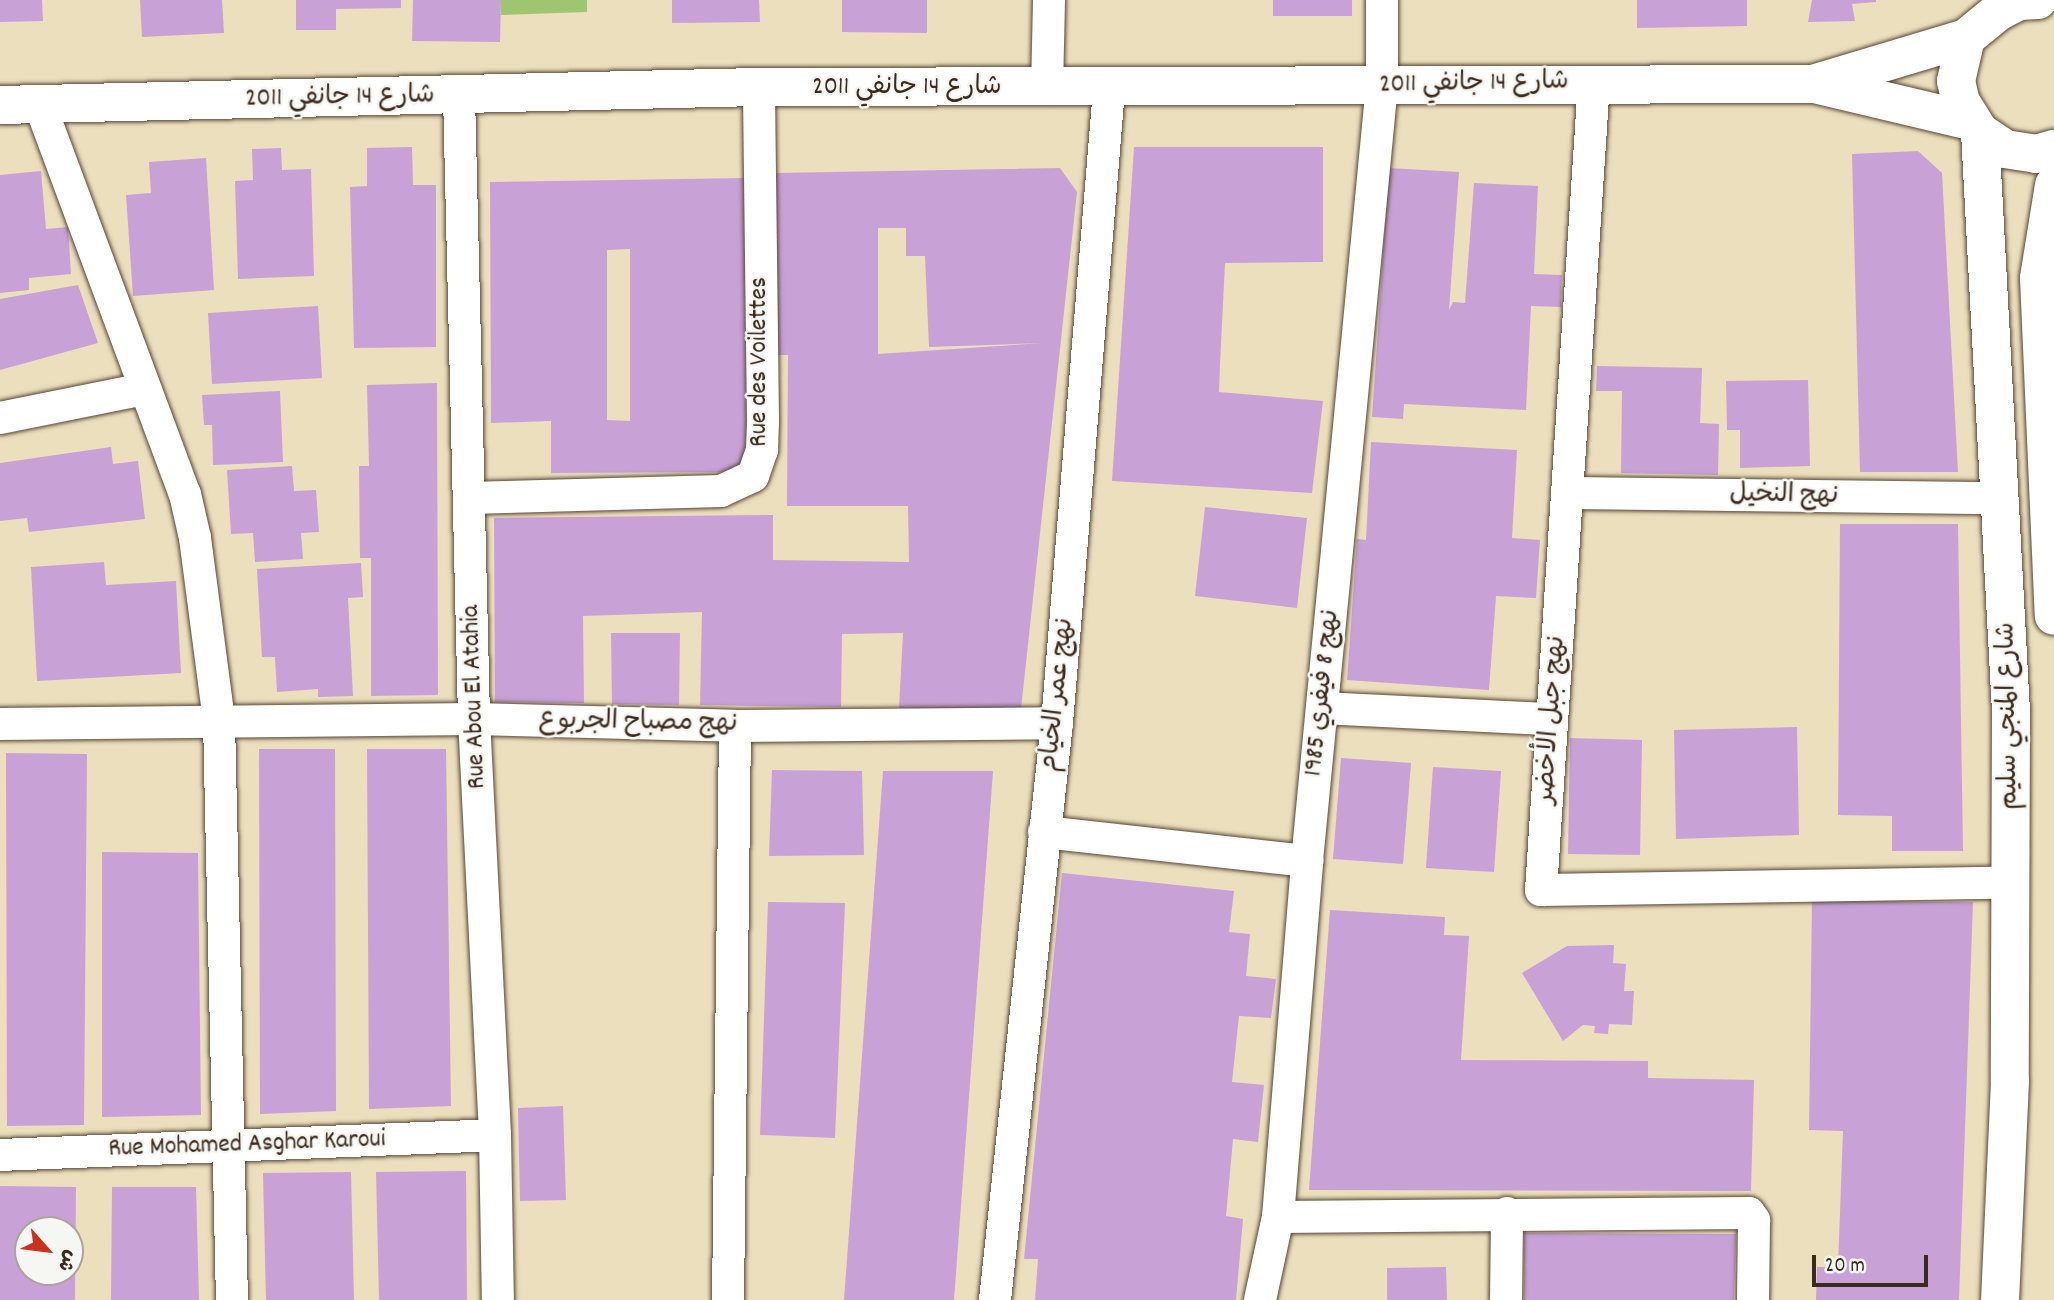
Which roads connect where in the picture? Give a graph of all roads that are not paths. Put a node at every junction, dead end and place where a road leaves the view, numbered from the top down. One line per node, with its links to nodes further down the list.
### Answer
1 (1049, 0): 10 (street)
2 (1382, 0): 8 (street, نهج 8 فيفري 1985)
3 (2041, 0): 4 (street); 5 (street)
4 (2054, 3)
5 (1975, 22): 7 (street); 15 (street, شارع المنجي سليم)
6 (1594, 82): 7 (street, شارع 14 جانفي 2011); 8 (street, شارع 14 جانفي 2011); 20 (street, نهج جبل الأخضر)
7 (1814, 84): 15 (street)
8 (1382, 85): 11 (street, شارع 14 جانفي 2011); 24 (street, نهج 8 فيفري 1985)
9 (759, 87): 10 (street, شارع 14 جانفي 2011); 12 (street, شارع 14 جانفي 2011); 21 (street, Rue des Voilettes)
10 (1047, 89): 11 (street, شارع 14 جانفي 2011)
11 (1109, 89): 28 (street, نهج عمر الخيام)
12 (460, 95): 14 (street, شارع 14 جانفي 2011); 21 (street, Rue Abou El Atahia)
13 (0, 105): 14 (street, شارع 14 جانفي 2011)
14 (40, 105): 18 (street)
15 (1975, 127): 16 (street); 22 (street, شارع المنجي سليم)
16 (2054, 149)
17 (2054, 185): 23 (street, شارع المنجي سليم)
18 (144, 389): 19 (street); 27 (street)
19 (0, 418)
20 (1567, 493): 22 (street, نهج النخيل); 26 (street, نهج جبل الأخضر)
21 (470, 498): 25 (street, Rue Abou El Atahia)
22 (2001, 498): 33 (street, شارع المنجي سليم)
23 (2054, 616)
24 (1322, 708): 26 (street); 32 (street, نهج 8 فيفري 1985)
25 (474, 719): 27 (street, نهج مصباح الجربوع); 30 (street, نهج مصباح الجربوع); 34 (street, Rue Abou El Atahia)
26 (1551, 719): 33 (street, نهج جبل الأخضر)
27 (219, 720): 29 (street, نهج مصباح الجربوع); 35 (street)
28 (1057, 723): 30 (street, نهج مصباح الجربوع); 31 (street, نهج عمر الخيام)
29 (0, 724)
30 (735, 726): 41 (street)
31 (1044, 832): 32 (street); 42 (street, نهج عمر الخيام)
32 (1307, 861): 38 (street, نهج 8 فيفري 1985)
33 (2011, 883): 46 (street, شارع المنجي سليم)
34 (495, 1135): 35 (street, Rue Mohamed Asghar Karoui); 40 (street, Rue Abou El Atahia)
35 (226, 1145): 36 (street, Rue Mohamed Asghar Karoui); 39 (street)
36 (0, 1155)
37 (1507, 1213): 38 (street); 44 (street); 45 (street)
38 (1278, 1217): 43 (street, نهج 8 فيفري 1985)
39 (232, 1300)
40 (498, 1300)
41 (728, 1300)
42 (995, 1300)
43 (1261, 1300)
44 (1506, 1300)
45 (1753, 1300)
46 (2000, 1300)

